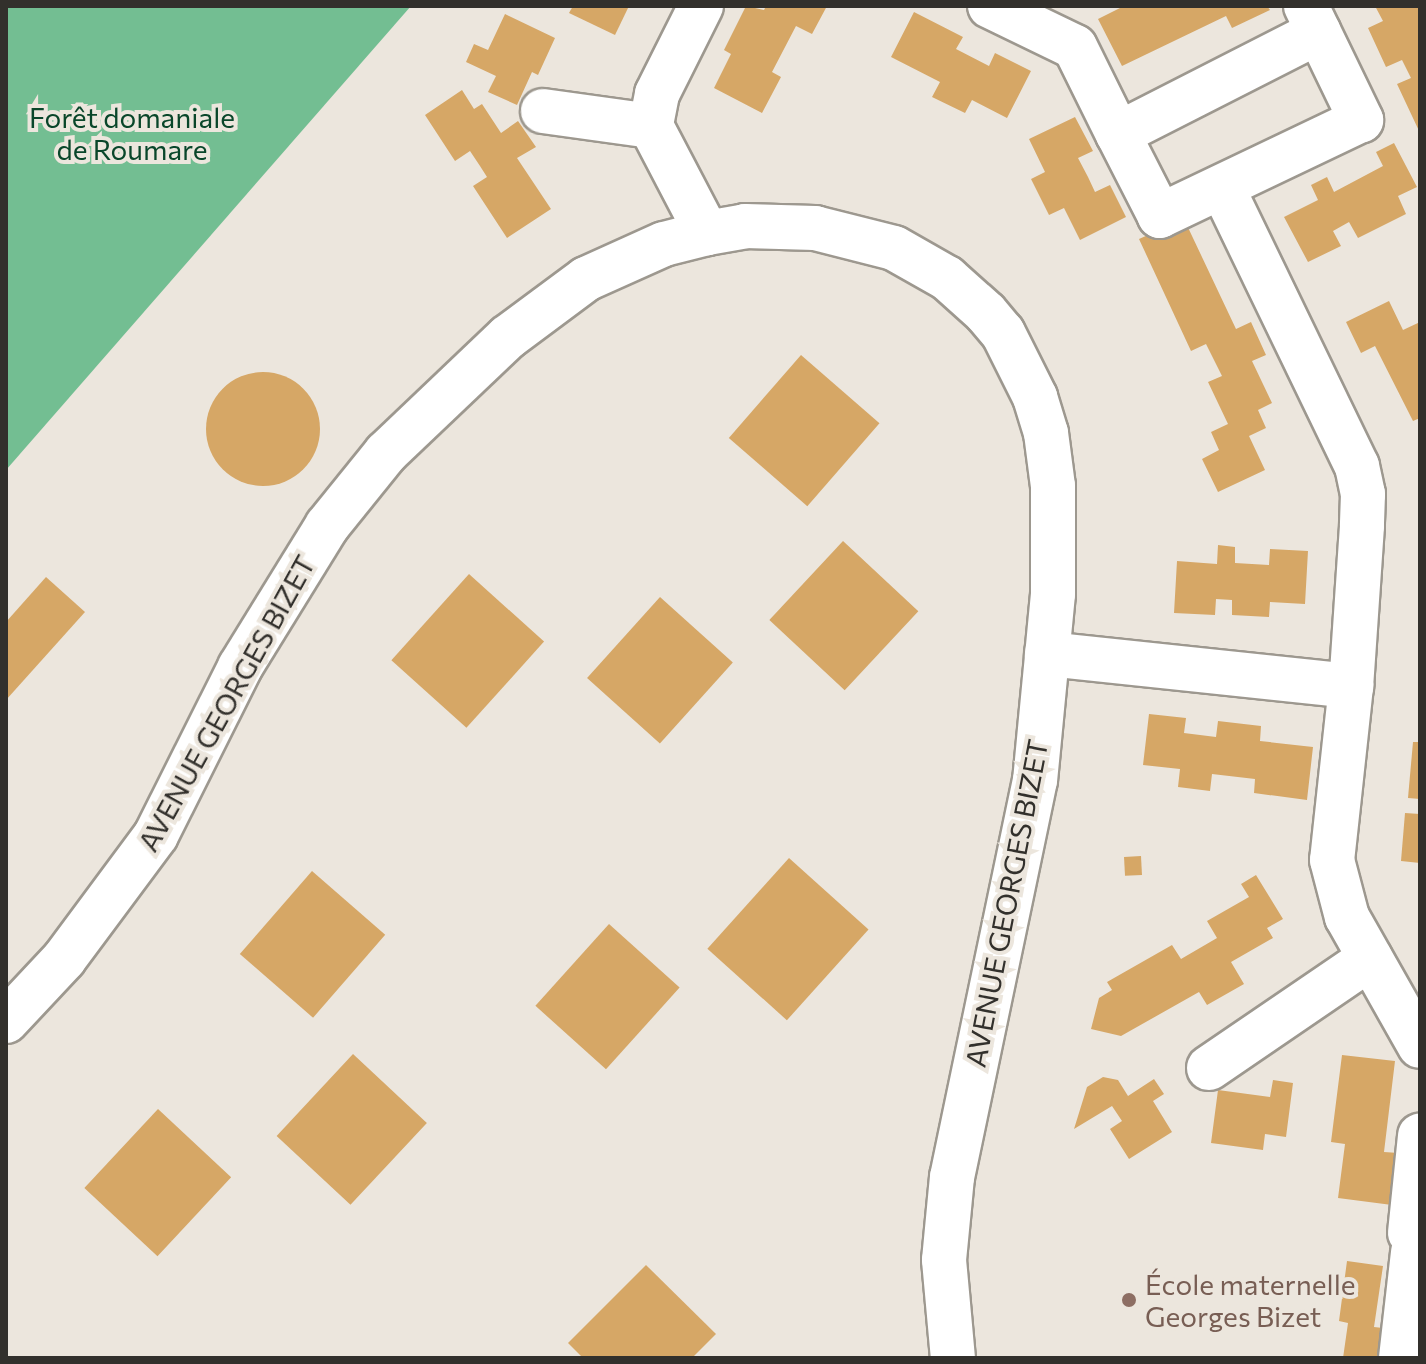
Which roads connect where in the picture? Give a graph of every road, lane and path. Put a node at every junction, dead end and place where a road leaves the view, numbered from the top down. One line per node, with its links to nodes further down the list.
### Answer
1 (701, 6): 5 (street)
2 (990, 6): 6 (street)
3 (1312, 19): 6 (street); 7 (street)
4 (543, 111): 5 (street)
5 (651, 126): 8 (street)
6 (1118, 134): 7 (street)
7 (1222, 187): 10 (street)
8 (707, 233): 9 (street, AVENUE GEORGES BIZET); 12 (street, AVENUE GEORGES BIZET)
9 (1047, 654): 10 (street); 16 (street, AVENUE GEORGES BIZET)
10 (1351, 686): 11 (street)
11 (1370, 958): 13 (street); 14 (street)
12 (6, 1021)
13 (1420, 1046)
14 (1209, 1068)
15 (1420, 1136): 17 (street)
16 (953, 1358)
17 (1401, 1358)

